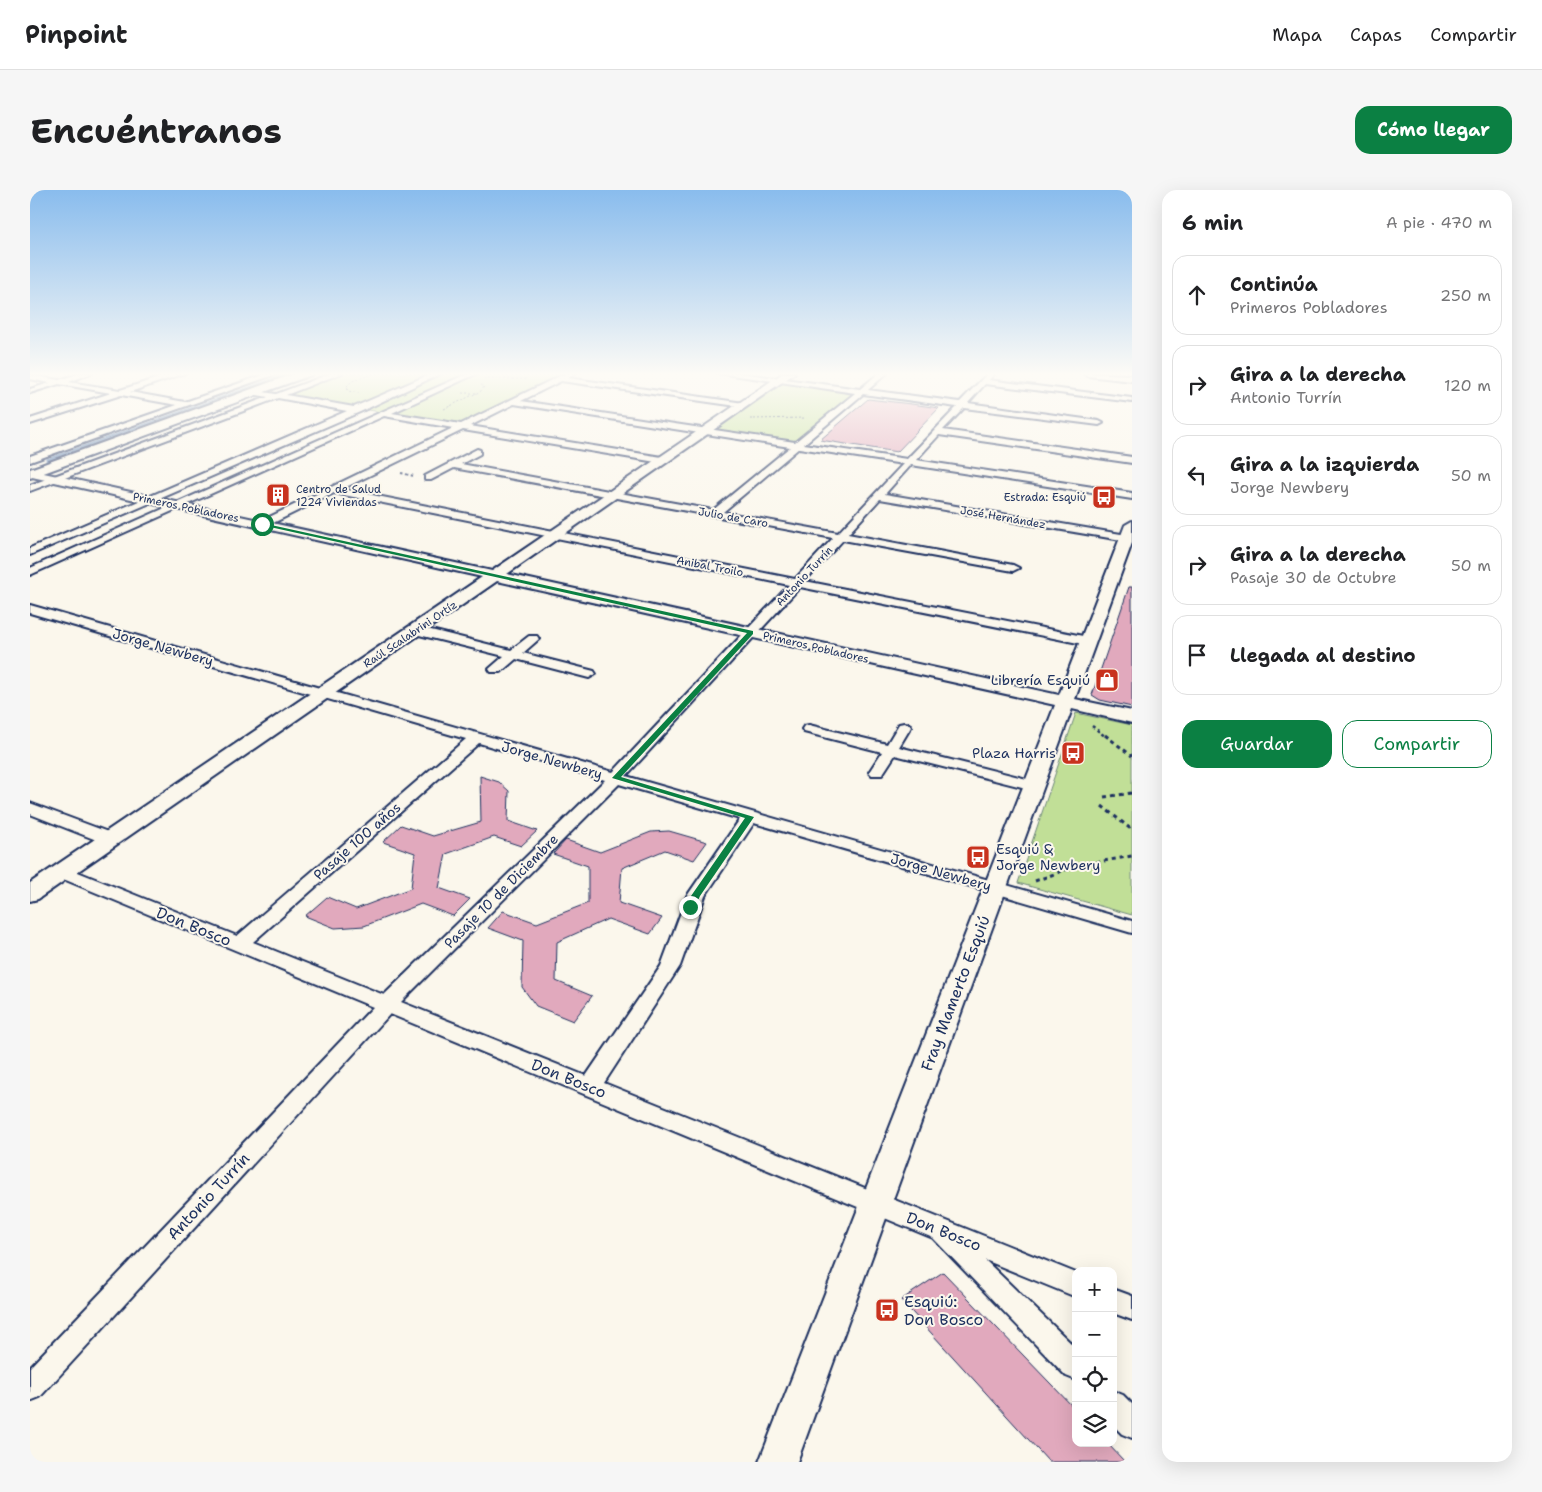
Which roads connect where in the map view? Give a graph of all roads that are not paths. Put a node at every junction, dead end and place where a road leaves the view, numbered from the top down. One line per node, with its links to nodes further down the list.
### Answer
1 (121, 432): 19 (street)
2 (153, 432): 20 (main road)
3 (170, 432): 20 (street)
4 (305, 432): 26 (street)
5 (342, 432): 27 (street)
6 (451, 432): 22 (street)
7 (494, 432): 15 (street)
8 (703, 432): 15 (street, Raúl Scalabrini Ortíz)
9 (714, 432): 13 (street)
10 (812, 432): 13 (street)
11 (938, 432): 17 (street, Antonio Turrín)
12 (940, 432): 16 (street)
13 (797, 445): 17 (street); 28 (street)
14 (478, 452): 18 (street)
15 (662, 460): 23 (street, Raúl Scalabrini Ortíz)
16 (1132, 460)
17 (910, 462): 24 (street, Antonio Turrín); 25 (street)
18 (453, 465): 21 (street); 23 (street, Julio de Caro)
19 (30, 471): 20 (street, Primeros Pobladores)
20 (53, 472): 26 (street, Primeros Pobladores)
21 (428, 478)
22 (332, 490): 29 (street); 30 (street, Anibal Troilo)
23 (613, 494): 28 (street, Julio de Caro); 30 (street, Raúl Scalabrini Ortíz)
24 (878, 496): 31 (street, Antonio Turrín); 32 (street, José Hernández)
25 (1132, 496)
26 (150, 499): 27 (street, Primeros Pobladores); 33 (street)
27 (178, 506): 29 (street, Primeros Pobladores); 35 (street)
28 (715, 513): 31 (street, Julio de Caro)
29 (262, 524): 36 (street, Primeros Pobladores)
30 (554, 535): 36 (street, Raúl Scalabrini Ortíz); 37 (street, Anibal Troilo)
31 (840, 536): 34 (street, Julio de Caro); 37 (street, Antonio Turrín)
32 (1129, 540): 42 (street, Fray Mamerto Esquiú)
33 (30, 552)
34 (1013, 568)
35 (30, 572)
36 (494, 576): 39 (street, Raúl Scalabrini Ortíz); 40 (street, Primeros Pobladores)
37 (797, 583): 40 (street, Antonio Turrín); 42 (street, Anibal Troilo)
38 (30, 609): 46 (street, Jorge Newbery)
39 (415, 630): 43 (street); 46 (street, Raúl Scalabrini Ortíz)
40 (751, 632): 47 (street, Primeros Pobladores); 54 (street, Antonio Turrín)
41 (533, 639): 43 (street)
42 (1088, 641): 47 (street, Fray Mamerto Esquiú)
43 (514, 655): 44 (street); 45 (street)
44 (496, 669)
45 (589, 674)
46 (323, 693): 51 (street, Jorge Newbery); 58 (street, Raúl Scalabrini Ortíz)
47 (1065, 702): 48 (street, Primeros Pobladores); 55 (street, Fray Mamerto Esquiú)
48 (1132, 717)
49 (904, 727): 52 (street)
50 (809, 730): 52 (street)
51 (476, 738): 54 (street, Jorge Newbery); 63 (street, Pasaje 100 años)
52 (890, 749): 53 (street); 55 (street)
53 (877, 772)
54 (616, 778): 57 (street, Jorge Newbery); 64 (street, Pasaje 10 de Diciembre)
55 (1034, 785): 60 (street, Fray Mamerto Esquiú)
56 (30, 808): 58 (street)
57 (750, 817): 60 (street, Jorge Newbery); 65 (street)
58 (110, 839): 59 (street, Raúl Scalabrini Ortíz)
59 (62, 872): 61 (street, Raúl Scalabrini Ortíz); 63 (street, Don Bosco)
60 (995, 888): 62 (street, Jorge Newbery); 66 (street, Fray Mamerto Esquiú)
61 (30, 894)
62 (1132, 927)
63 (238, 944): 64 (street, Don Bosco)
64 (387, 1004): 65 (street, Don Bosco); 72 (street, Antonio Turrín)
65 (590, 1087): 66 (street, Don Bosco)
66 (876, 1204): 67 (street, Don Bosco); 75 (street, Fray Mamerto Esquiú)
67 (938, 1229): 68 (street, Don Bosco); 71 (street)
68 (1072, 1283)
69 (1117, 1302): 70 (street)
70 (1132, 1308)
71 (1072, 1363)
72 (30, 1387)
73 (1117, 1409): 74 (street)
74 (1132, 1424)
75 (778, 1462)

